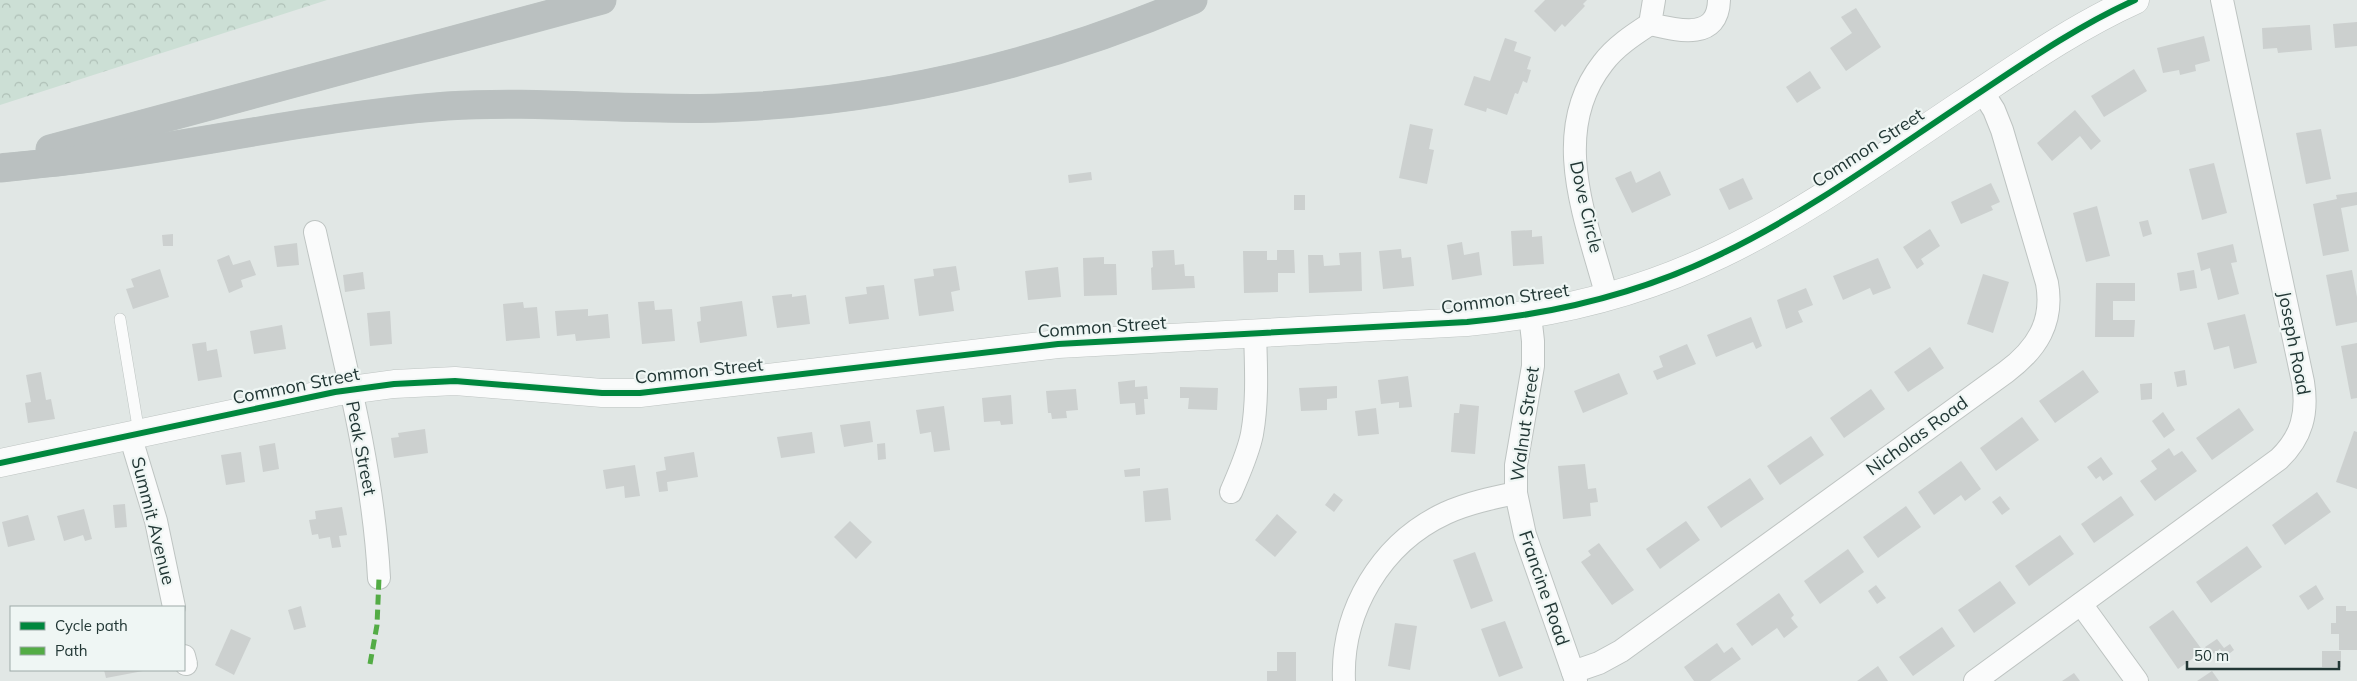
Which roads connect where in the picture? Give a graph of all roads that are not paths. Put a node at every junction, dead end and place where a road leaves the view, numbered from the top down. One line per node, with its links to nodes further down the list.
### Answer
1 (602, 0): 9 (highway)
2 (1193, 0): 10 (highway)
3 (1654, 0): 7 (street)
4 (1719, 0): 7 (street)
5 (2135, 0): 8 (street, Common Street)
6 (2222, 0): 22 (street, Joseph Road)
7 (1650, 24): 12 (street, Dove Circle)
8 (1982, 91): 12 (street, Common Street); 24 (street, Nicholas Road)
9 (0, 162)
10 (0, 168)
11 (315, 232): 16 (street, Peak Street)
12 (1607, 297): 13 (street, Common Street)
13 (1530, 315): 15 (street, Common Street); 20 (street, Walnut Street)
14 (120, 319): 17 (lane)
15 (1255, 332): 16 (street, Common Street); 19 (street)
16 (350, 390): 17 (street, Common Street); 21 (street, Peak Street)
17 (135, 434): 18 (street, Common Street); 23 (street, Summit Avenue)
18 (0, 463)
19 (1231, 492)
20 (1516, 493): 24 (street, Francine Road); 25 (street, Walnut Street)
21 (380, 578)
22 (2081, 604): 26 (street, Joseph Road); 27 (street)
23 (174, 606)
24 (1574, 677)
25 (1344, 681)
26 (1975, 681)
27 (2137, 681)

